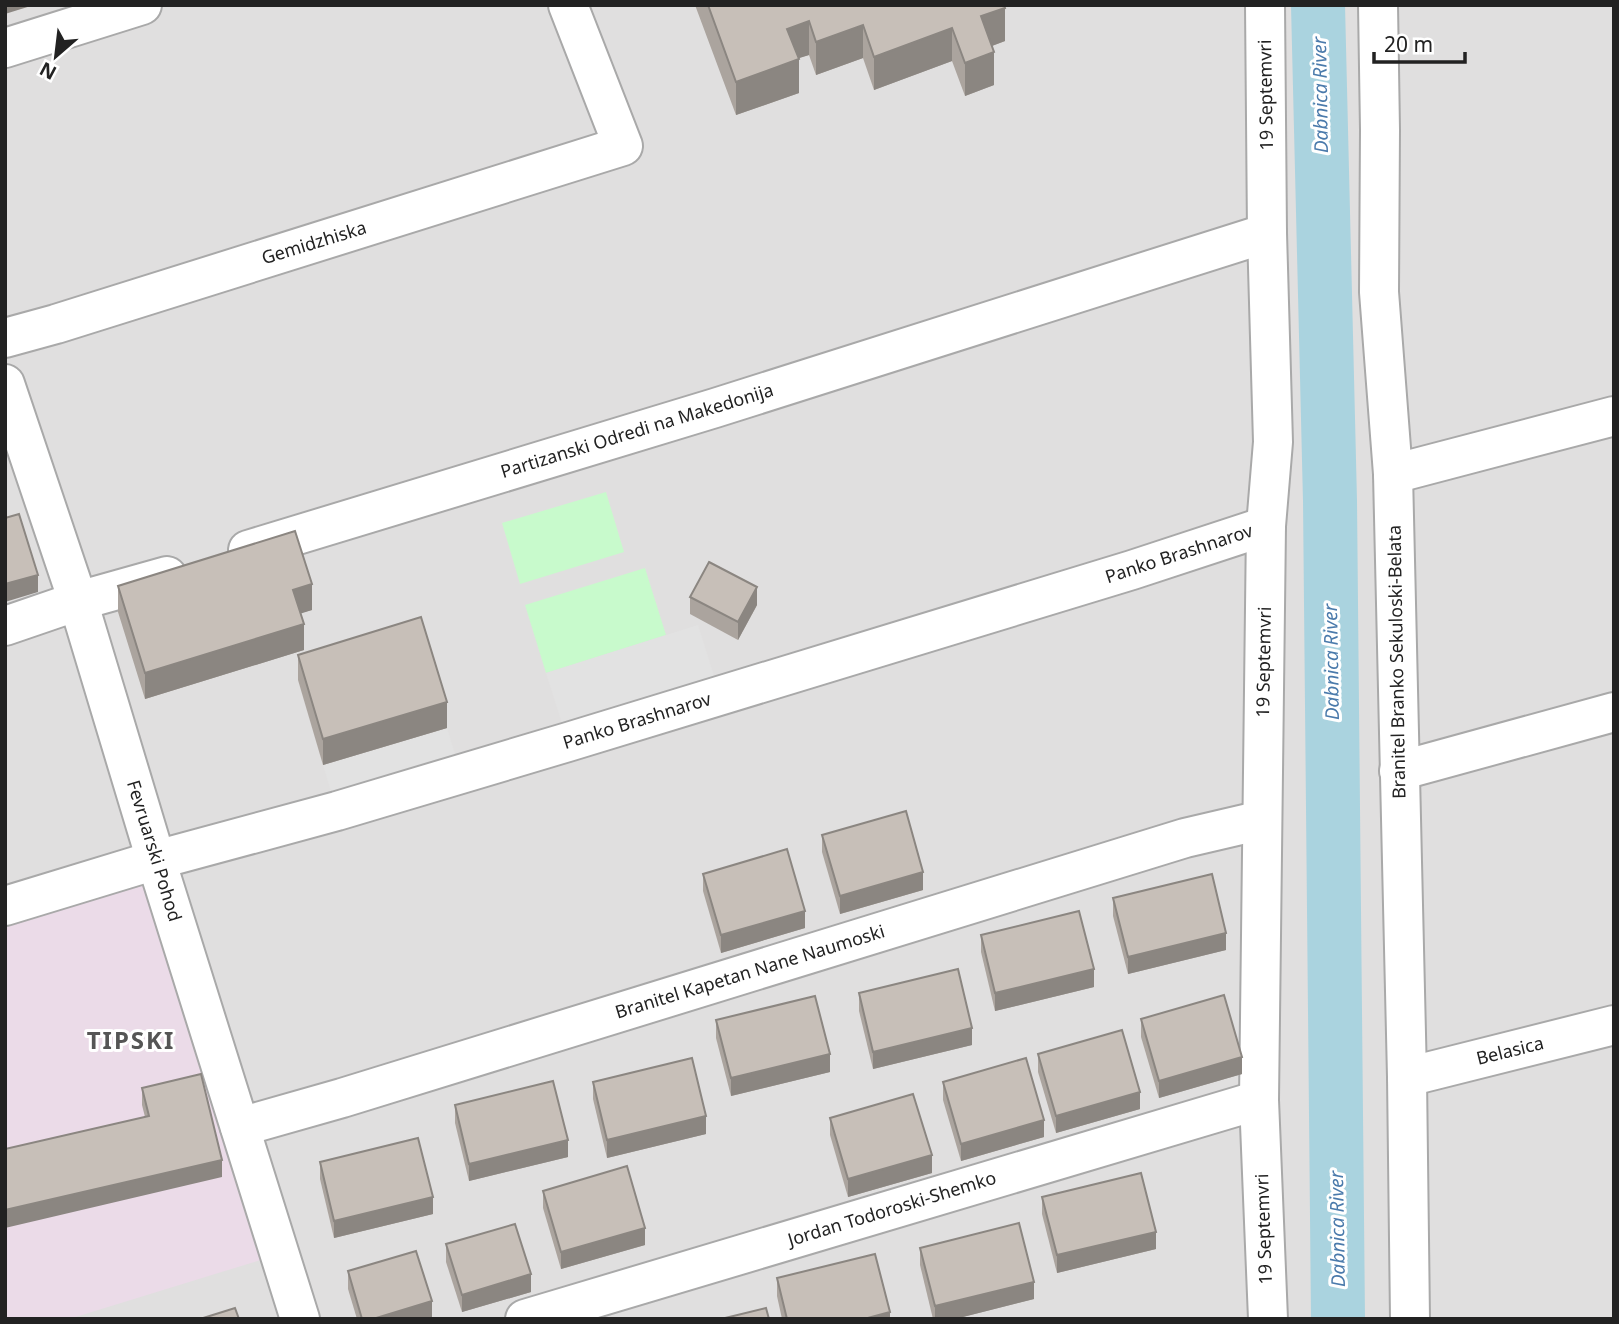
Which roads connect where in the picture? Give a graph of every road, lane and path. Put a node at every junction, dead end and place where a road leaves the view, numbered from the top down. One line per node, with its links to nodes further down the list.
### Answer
1 (142, 5): 5 (street)
2 (568, 5): 7 (street, Gemidzhiska)
3 (1265, 5): 6 (street, 19 Septemvri)
4 (1378, 5): 10 (street, Branitel Branko Sekuloski-Belata)
5 (5, 48)
6 (1267, 233): 11 (street, 19 Septemvri); 12 (street, Partizanski Odredi na Makedonija)
7 (5, 338)
8 (5, 384): 12 (street, Fevruarski Pohod)
9 (1614, 416): 10 (street)
10 (1393, 474): 15 (street, Branitel Branko Sekuloski-Belata)
11 (1266, 526): 16 (street, 19 Septemvri); 17 (street, Panko Brashnarov)
12 (78, 601): 13 (street, Partizanski Odredi na Makedonija); 17 (street, Fevruarski Pohod)
13 (5, 626)
14 (1614, 712): 15 (street)
15 (1399, 771): 20 (street, Branitel Branko Sekuloski-Belata)
16 (1262, 820): 21 (street, 19 Septemvri); 22 (street, Branitel Kapetan Nane Naumoski)
17 (156, 859): 18 (street, Panko Brashnarov); 22 (street, Fevruarski Pohod)
18 (5, 906)
19 (1614, 1025): 20 (street, Belasica)
20 (1407, 1077): 26 (street, Branitel Branko Sekuloski-Belata)
21 (1259, 1100): 24 (street, Jordan Todoroski-Shemko); 25 (street, 19 Septemvri)
22 (240, 1127): 23 (street, Fevruarski Pohod)
23 (300, 1319)
24 (525, 1319)
25 (1268, 1319)
26 (1410, 1319)

